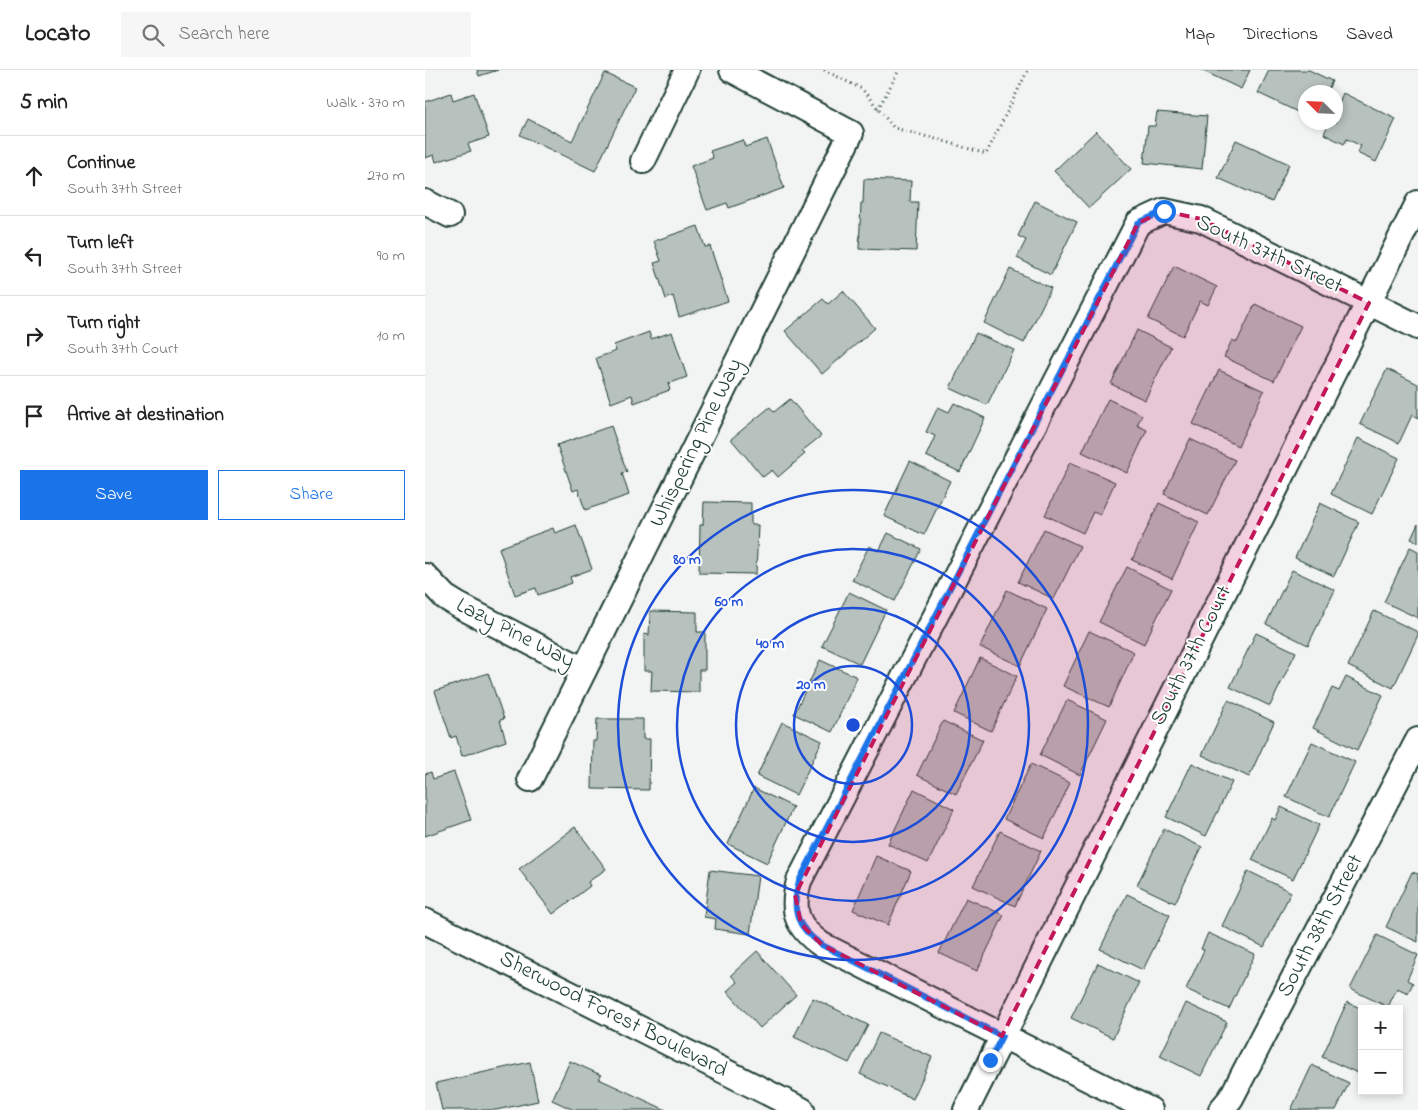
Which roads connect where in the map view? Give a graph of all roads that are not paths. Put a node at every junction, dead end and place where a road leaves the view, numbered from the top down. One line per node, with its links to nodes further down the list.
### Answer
1 (687, 70): 3 (street)
2 (732, 70): 10 (street, Whispering Pine Way)
3 (643, 161)
4 (425, 202): 6 (street)
5 (1418, 203): 7 (street, South 37th Court)
6 (449, 215)
7 (1369, 303): 8 (street, South 37th Street); 14 (street, South 37th Court); 14 (street, South 37th Street)
8 (1418, 327)
9 (425, 576): 10 (street, Lazy Pine Way)
10 (584, 670): 12 (street, Whispering Pine Way)
11 (1418, 740): 18 (street, South 38th Street)
12 (530, 779)
13 (425, 921): 15 (street, Sherwood Forest Boulevard)
14 (1002, 1036): 16 (street, South 37th Court); 17 (street, South 37th Street)
15 (802, 1110)
16 (966, 1110)
17 (1150, 1110)
18 (1221, 1110)

